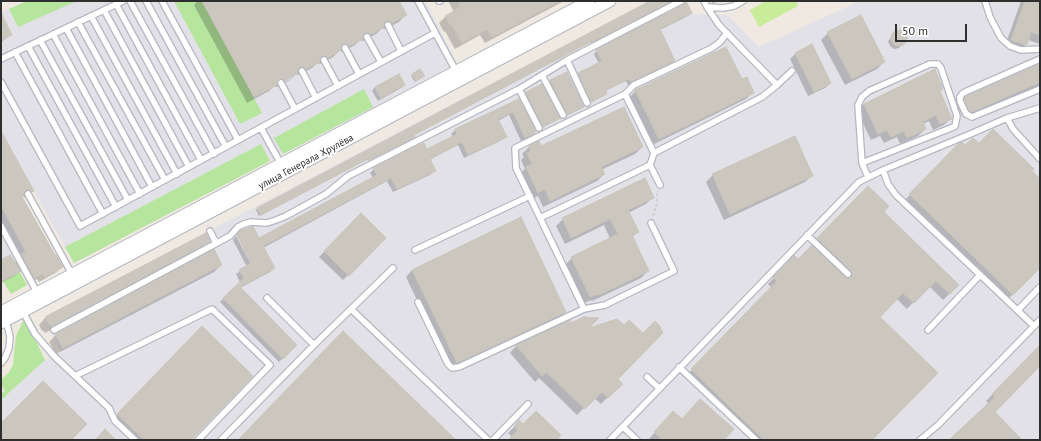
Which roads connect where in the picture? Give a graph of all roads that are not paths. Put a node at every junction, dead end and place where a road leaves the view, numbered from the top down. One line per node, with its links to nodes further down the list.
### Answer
1 (123, 1): 12 (lane)
2 (130, 1): 57 (lane)
3 (146, 1): 55 (lane)
4 (162, 1): 54 (lane)
5 (418, 1): 19 (lane)
6 (589, 1): 38 (street, улица Генерала Хрулёва)
7 (610, 1): 38 (street, улица Генерала Хрулёва)
8 (681, 1): 32 (lane)
9 (704, 1): 13 (lane)
10 (743, 1): 13 (lane)
11 (985, 1): 26 (lane)
12 (116, 4): 14 (lane); 59 (lane)
13 (707, 7): 20 (lane)
14 (104, 10): 15 (lane); 62 (lane)
15 (91, 16): 16 (lane); 65 (lane)
16 (78, 22): 18 (lane); 67 (lane)
17 (388, 25): 27 (lane)
18 (66, 28): 21 (lane); 69 (lane)
19 (435, 33): 27 (lane); 38 (lane)
20 (727, 33): 42 (lane); 45 (lane)
21 (53, 34): 23 (lane); 71 (lane)
22 (367, 37): 33 (lane)
23 (40, 40): 24 (lane); 73 (lane)
24 (28, 46): 28 (lane); 74 (lane)
25 (345, 48): 36 (lane)
26 (1040, 49)
27 (401, 51): 33 (lane)
28 (15, 52): 29 (lane); 75 (lane)
29 (1, 59)
30 (1040, 59): 44 (lane)
31 (324, 60): 41 (lane)
32 (567, 60): 37 (lane); 47 (lane)
33 (380, 62): 36 (lane)
34 (302, 71): 46 (lane)
35 (792, 71): 42 (lane)
36 (359, 74): 41 (lane)
37 (542, 75): 43 (lane); 50 (lane)
38 (458, 76): 63 (street, улица Генерала Хрулёва)
39 (1, 82): 75 (lane)
40 (281, 82): 49 (lane)
41 (338, 86): 46 (lane)
42 (777, 86): 56 (lane)
43 (519, 89): 53 (lane); 81 (lane)
44 (1040, 89)
45 (625, 94): 56 (lane); 72 (lane)
46 (316, 98): 49 (lane)
47 (587, 103)
48 (1040, 108): 51 (lane)
49 (295, 109): 52 (lane)
50 (563, 115)
51 (1008, 118): 58 (lane); 64 (lane)
52 (261, 128): 54 (lane); 63 (lane)
53 (539, 128)
54 (238, 140): 55 (lane)
55 (226, 147): 57 (lane)
56 (654, 153): 61 (lane)
57 (214, 154): 59 (lane)
58 (1040, 159)
59 (201, 160): 62 (lane)
60 (862, 163): 60 (lane); 66 (lane)
61 (650, 164): 68 (lane); 76 (lane)
62 (189, 167): 65 (lane)
63 (283, 168): 86 (street, улица Генерала Хрулёва)
64 (883, 170): 66 (lane); 85 (lane)
65 (177, 174): 67 (lane)
66 (868, 177): 80 (lane)
67 (164, 180): 69 (lane)
68 (660, 185)
69 (152, 187): 71 (lane)
70 (28, 194): 86 (lane)
71 (140, 194): 73 (lane)
72 (530, 196): 76 (lane); 82 (lane)
73 (128, 200): 74 (lane)
74 (116, 207): 75 (lane)
75 (103, 214)
76 (540, 218): 92 (lane)
77 (650, 222): 92 (lane)
78 (1, 226): 88 (lane)
79 (210, 231): 81 (lane)
80 (807, 235): 84 (lane); 102 (lane)
81 (216, 244): 98 (lane)
82 (414, 250)
83 (393, 268): 93 (lane)
84 (848, 274)
85 (980, 275): 94 (lane); 99 (lane)
86 (74, 279): 88 (street, улица Генерала Хрулёва)
87 (1040, 287): 94 (lane)
88 (40, 297): 91 (street, улица Генерала Хрулёва)
89 (267, 298): 100 (lane)
90 (418, 302): 92 (lane)
91 (20, 307): 95 (street, улица Генерала Хрулёва); 103 (lane)
92 (584, 308)
93 (351, 309): 100 (lane); 111 (lane)
94 (1018, 310): 97 (lane)
95 (2, 318): 101 (lane)
96 (1040, 320): 97 (lane)
97 (1034, 326): 116 (lane)
98 (54, 330)
99 (928, 330)
100 (314, 345): 110 (lane)
101 (1, 363)
102 (679, 367): 105 (lane); 115 (lane)
103 (75, 376): 108 (lane); 109 (lane)
104 (647, 377): 105 (lane)
105 (659, 388): 107 (lane)
106 (528, 404): 112 (lane)
107 (623, 427): 113 (lane); 114 (lane)
108 (135, 440)
109 (198, 440)
110 (221, 440)
111 (488, 440)
112 (493, 440)
113 (610, 440)
114 (637, 440)
115 (756, 440)
116 (920, 440)

